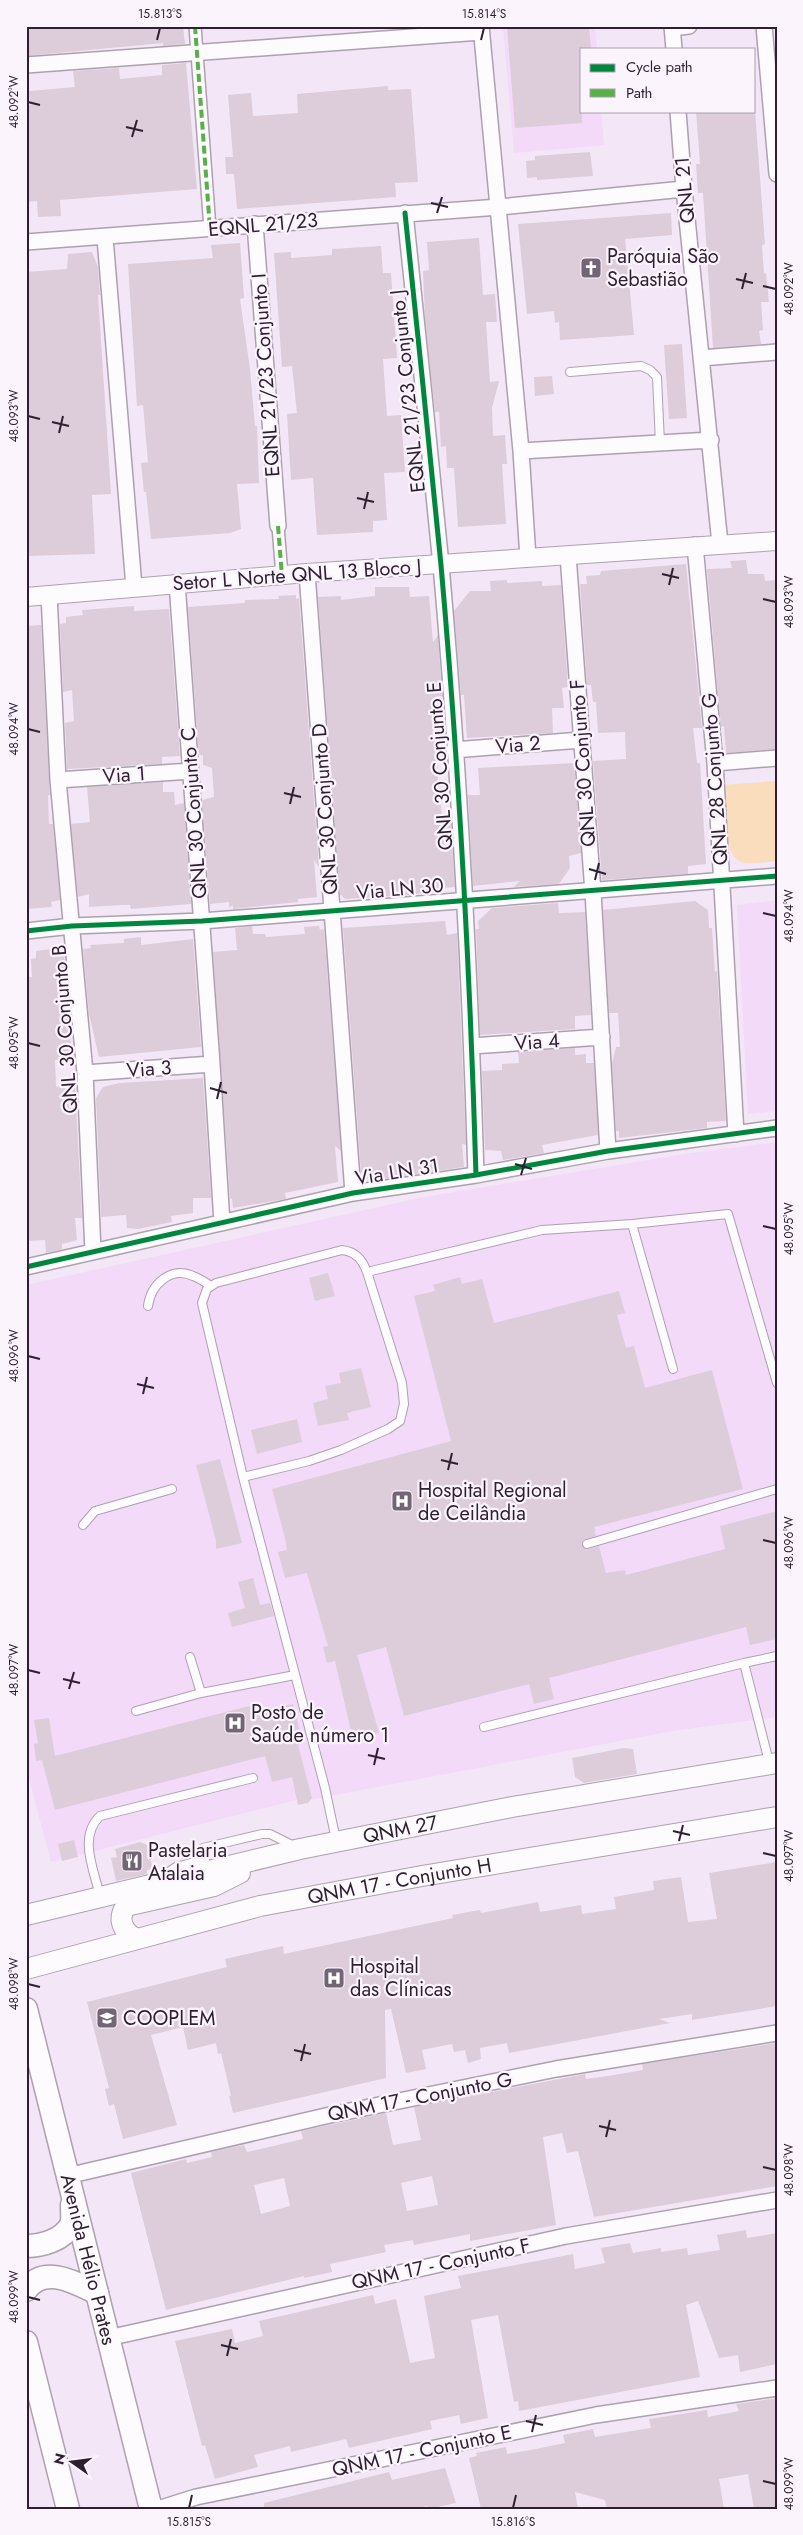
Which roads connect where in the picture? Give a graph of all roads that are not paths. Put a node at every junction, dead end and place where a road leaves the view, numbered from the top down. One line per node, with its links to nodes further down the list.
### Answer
1 (195, 26): 7 (street)
2 (689, 26): 4 (street)
3 (764, 26): 10 (street)
4 (672, 27): 6 (street)
5 (481, 29): 7 (street); 12 (street)
6 (674, 48)
7 (196, 52): 8 (street); 15 (street)
8 (26, 65)
9 (678, 112): 11 (street, QNL 21)
10 (777, 174)
11 (684, 190): 12 (street, EQNL 21/23); 19 (street, QNL 21)
12 (499, 207): 13 (street, EQNL 21/23); 23 (street)
13 (405, 213): 14 (street, EQNL 21/23); 30 (street, EQNL 21/23 Conjunto J)
14 (255, 224): 15 (street, EQNL 21/23); 24 (street, EQNL 21/23 Conjunto I)
15 (210, 229): 16 (street, EQNL 21/23)
16 (105, 238): 17 (street, EQNL 21/23); 34 (street)
17 (26, 242)
18 (777, 352): 19 (street)
19 (701, 358): 21 (street, QNL 21)
20 (570, 372): 22 (lane)
21 (711, 440): 22 (street); 26 (street, QNL 21)
22 (660, 443): 23 (street)
23 (521, 451): 29 (street)
24 (278, 526): 32 (street)
25 (777, 540): 26 (street, Setor L Norte QNL 13 Bloco J)
26 (720, 544): 27 (street, Setor L Norte QNL 13 Bloco J)
27 (695, 546): 28 (street, Setor L Norte QNL 13 Bloco J); 40 (street, QNL 28 Conjunto G)
28 (568, 555): 29 (street, Setor L Norte QNL 13 Bloco J); 37 (street, QNL 30 Conjunto F)
29 (528, 558): 30 (street, Setor L Norte QNL 13 Bloco J)
30 (440, 566): 31 (street, Setor L Norte QNL 13 Bloco J); 38 (street, QNL 30 Conjunto E)
31 (307, 573): 32 (street, Setor L Norte QNL 13 Bloco J); 47 (street, QNL 30 Conjunto D)
32 (282, 576): 33 (street, Setor L Norte QNL 13 Bloco J)
33 (177, 584): 34 (street, Setor L Norte QNL 13 Bloco J); 41 (street, QNL 30 Conjunto C)
34 (134, 587): 35 (street, Setor L Norte QNL 13 Bloco J)
35 (49, 595): 36 (street, Setor L Norte QNL 13 Bloco J); 42 (street, QNL 30 Conjunto B)
36 (26, 596)
37 (581, 740): 38 (street, Via 2); 45 (street, QNL 30 Conjunto F)
38 (454, 750): 46 (street, QNL 30 Conjunto E)
39 (777, 758): 40 (street)
40 (715, 763): 44 (street, QNL 28 Conjunto G)
41 (191, 771): 42 (street, Via 1); 48 (street, QNL 30 Conjunto C)
42 (58, 780): 49 (street, QNL 30 Conjunto B)
43 (777, 876): 44 (street, Via LN 30)
44 (722, 881): 45 (street, Via LN 30); 56 (street, QNL 28 Conjunto G)
45 (593, 892): 46 (street, Via LN 30); 51 (street, QNL 30 Conjunto F)
46 (464, 899): 47 (street, Via LN 30); 52 (street, QNL 30 Conjunto E)
47 (333, 910): 48 (street, Via LN 30); 59 (street, QNL 30 Conjunto D)
48 (202, 921): 49 (street, Via LN 30); 53 (street, QNL 30 Conjunto C)
49 (72, 926): 50 (street, Via LN 30); 54 (street, QNL 30 Conjunto B)
50 (26, 931)
51 (602, 1037): 52 (street, Via 4); 57 (street, QNL 30 Conjunto F)
52 (472, 1046): 58 (street, QNL 30 Conjunto E)
53 (212, 1064): 54 (street, Via 3); 60 (street, QNL 30 Conjunto C)
54 (85, 1073): 62 (street, QNL 30 Conjunto B)
55 (777, 1128): 56 (street, Via LN 31)
56 (736, 1134): 57 (street, Via LN 31)
57 (608, 1150): 58 (street, Via LN 31)
58 (476, 1175): 59 (street, Via LN 31)
59 (353, 1193): 60 (street, Via LN 31)
60 (222, 1223): 62 (street, Via LN 31)
61 (632, 1224): 64 (lane); 67 (lane); 68 (lane)
62 (93, 1252): 63 (street, Via LN 31)
63 (26, 1267)
64 (367, 1272): 65 (lane); 69 (lane)
65 (211, 1286): 66 (lane); 69 (lane)
66 (148, 1306)
67 (672, 1369)
68 (777, 1383)
69 (243, 1477): 77 (lane)
70 (172, 1489): 72 (lane)
71 (777, 1489): 73 (lane)
72 (83, 1525)
73 (587, 1544)
74 (777, 1656): 76 (lane)
75 (190, 1657): 78 (lane)
76 (744, 1663): 80 (lane); 81 (lane)
77 (295, 1675): 78 (lane); 84 (lane)
78 (201, 1693): 79 (lane)
79 (136, 1711)
80 (484, 1727)
81 (773, 1764): 84 (main road, QNM 27)
82 (253, 1778): 88 (lane)
83 (777, 1818): 90 (main road, QNM 17 - Conjunto H)
84 (336, 1842): 85 (main road, QNM 27)
85 (300, 1849): 86 (main road, QNM 27); 87 (lane)
86 (278, 1855): 87 (main road, QNM 27); 90 (main road)
87 (161, 1884): 88 (main road, QNM 27)
88 (101, 1898): 89 (main road, QNM 27)
89 (26, 1915)
90 (136, 1938): 91 (main road, QNM 17 - Conjunto H)
91 (26, 1969)
92 (26, 2008): 94 (main road, Avenida Hélio Prates)
93 (777, 2033): 94 (street, QNM 17 - Conjunto G)
94 (67, 2176): 95 (main road, Avenida Hélio Prates)
95 (73, 2200): 97 (main road); 99 (main road, Avenida Hélio Prates)
96 (777, 2200): 100 (street, QNM 17 - Conjunto F)
97 (26, 2246)
98 (26, 2290): 99 (main road)
99 (97, 2293): 100 (main road, Avenida Hélio Prates)
100 (108, 2338): 104 (main road, Avenida Hélio Prates)
101 (28, 2355): 103 (main road)
102 (777, 2388): 105 (street, QNM 17 - Conjunto E)
103 (68, 2509)
104 (151, 2509)
105 (158, 2509)

